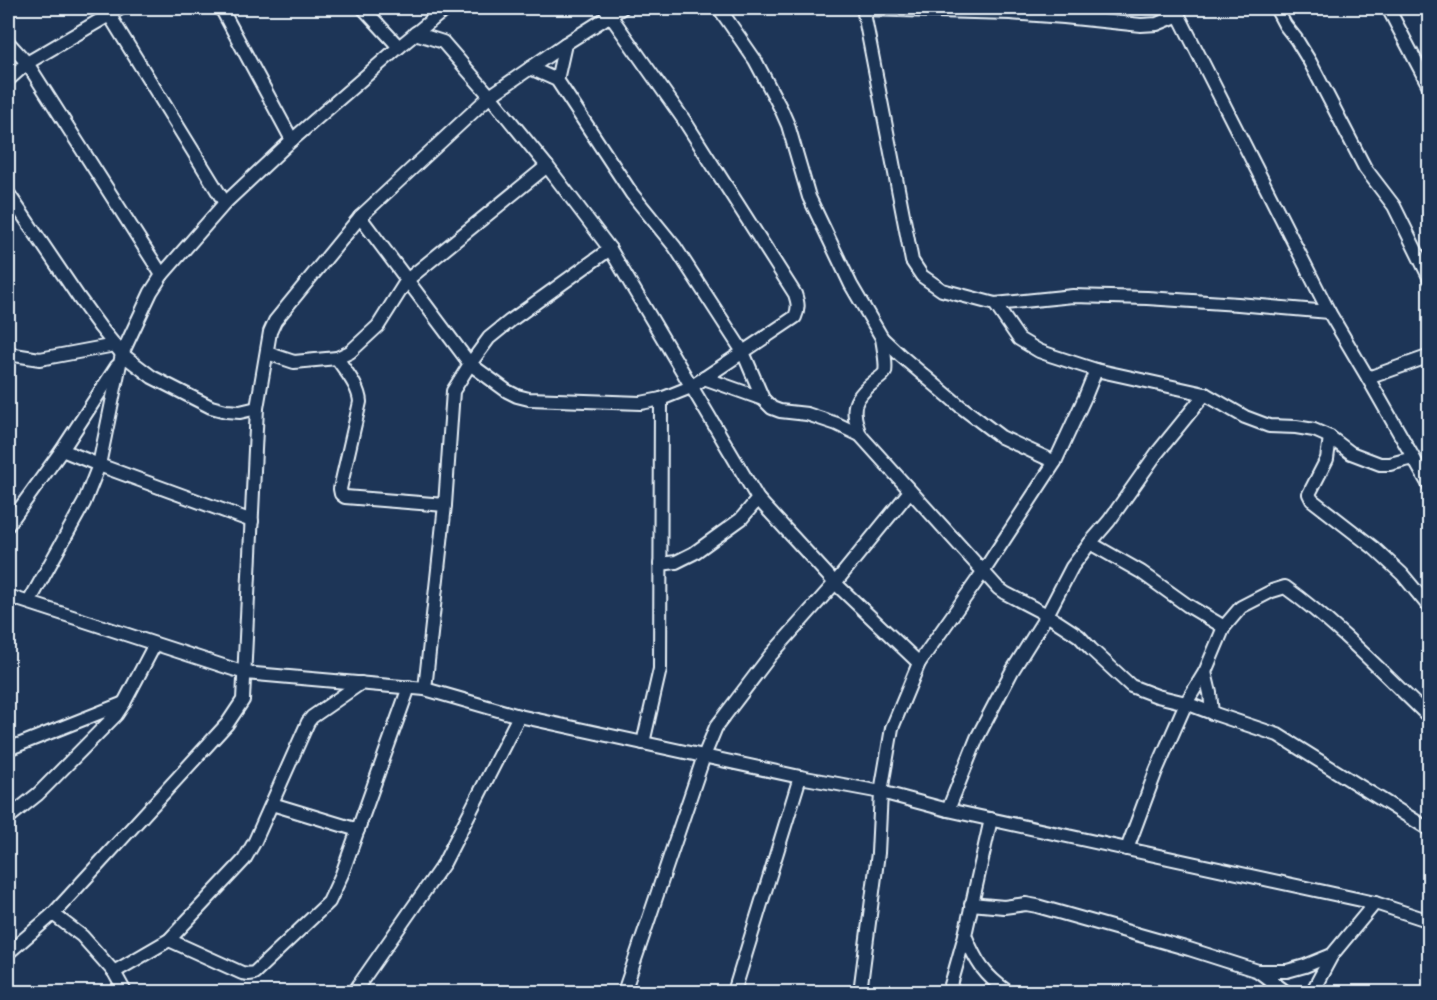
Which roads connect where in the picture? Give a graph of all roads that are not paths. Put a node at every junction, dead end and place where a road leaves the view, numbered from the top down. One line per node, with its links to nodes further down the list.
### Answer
1 (121, 8): 10 (street)
2 (221, 8): 24 (street)
3 (363, 8): 17 (street)
4 (622, 8): 11 (street)
5 (719, 8): 35 (street)
6 (863, 8): 12 (street); 33 (street)
7 (1276, 8): 31 (street)
8 (1388, 8): 22 (street)
9 (446, 10): 13 (street); 15 (street)
10 (107, 11): 18 (street); 27 (street)
11 (608, 11): 16 (street); 36 (street)
12 (1177, 11): 34 (street)
13 (415, 33): 15 (street); 17 (street)
14 (8, 42): 18 (street)
15 (443, 42): 23 (street)
16 (565, 44): 19 (street); 21 (street)
17 (399, 46): 24 (street)
18 (27, 63): 20 (street); 30 (street)
19 (530, 68): 21 (street); 23 (street)
20 (8, 80)
21 (558, 80): 36 (street)
22 (1430, 88)
23 (490, 96): 25 (street); 28 (street)
24 (292, 140): 27 (street)
25 (547, 166): 29 (street); 32 (street)
26 (8, 193): 37 (street)
27 (225, 203): 30 (street)
28 (360, 217): 32 (street); 38 (street)
29 (610, 249): 42 (street); 46 (street)
30 (162, 274): 37 (street)
31 (1430, 279)
32 (407, 280): 41 (street); 42 (street)
33 (995, 304): 34 (street); 43 (street)
34 (1329, 312): 45 (street)
35 (882, 338): 51 (street); 57 (street)
36 (743, 352): 44 (street); 49 (street)
37 (119, 353): 39 (street); 50 (street); 53 (street); 58 (street)
38 (267, 353): 41 (street); 50 (street)
39 (8, 354)
40 (1430, 356): 45 (street)
41 (337, 358): 62 (street)
42 (470, 364): 48 (street); 62 (street)
43 (1096, 370): 47 (street); 57 (street)
44 (704, 378): 46 (street); 49 (street)
45 (1368, 378): 55 (street)
46 (691, 387): 48 (street); 61 (street)
47 (1205, 394): 52 (street); 65 (street)
48 (661, 399): 66 (street)
49 (763, 399): 51 (street)
50 (257, 408): 63 (street)
51 (860, 435): 60 (street)
52 (1330, 437): 54 (street); 56 (street)
53 (62, 450): 58 (street); 64 (street)
54 (1351, 453): 55 (street); 56 (street)
55 (1413, 458): 59 (street)
56 (1327, 459): 71 (street)
57 (1055, 462): 67 (street)
58 (99, 465): 63 (street); 70 (street)
59 (1430, 488)
60 (910, 490): 67 (street); 68 (street)
61 (759, 499): 66 (street); 68 (street)
62 (445, 505): 80 (street)
63 (252, 521): 77 (street)
64 (8, 525)
65 (1090, 543): 72 (street); 73 (street)
66 (660, 564): 86 (street)
67 (983, 572): 72 (street); 75 (street)
68 (835, 583): 75 (street); 88 (street)
69 (8, 596): 70 (street)
70 (29, 602): 74 (street)
71 (1430, 608)
72 (1047, 615): 82 (street); 92 (street)
73 (1224, 627): 76 (street); 85 (street)
74 (155, 644): 77 (street); 81 (street)
75 (919, 663): 90 (street)
76 (1204, 672): 82 (street); 83 (street)
77 (245, 673): 78 (street); 100 (street)
78 (361, 683): 79 (street); 91 (street)
79 (409, 687): 80 (street); 95 (street)
80 (424, 689): 84 (street)
81 (124, 703): 87 (street); 93 (street)
82 (1186, 703): 83 (street); 97 (street)
83 (1212, 713): 96 (street)
84 (519, 716): 86 (street); 109 (street)
85 (1430, 718)
86 (643, 743): 88 (street)
87 (8, 749)
88 (704, 756): 89 (street); 110 (street)
89 (800, 777): 90 (street); 111 (street)
90 (881, 792): 92 (street); 112 (street)
91 (272, 804): 95 (street); 103 (street)
92 (948, 810): 94 (street)
93 (8, 818)
94 (991, 819): 97 (street); 99 (street)
95 (358, 830): 103 (street)
96 (1430, 830)
97 (1127, 849): 98 (street)
98 (1375, 903): 101 (street); 105 (street)
99 (971, 904): 102 (street); 106 (street)
100 (53, 914): 104 (street); 107 (street)
101 (1430, 921)
102 (965, 935): 113 (street); 114 (street)
103 (169, 940): 107 (street)
104 (8, 953)
105 (1332, 955): 106 (street); 116 (street)
106 (1258, 971): 115 (street)
107 (114, 972): 108 (street)
108 (125, 993)
109 (354, 993)
110 (624, 993)
111 (734, 993)
112 (860, 993)
113 (949, 993)
114 (1008, 993)
115 (1286, 993)
116 (1312, 993)

